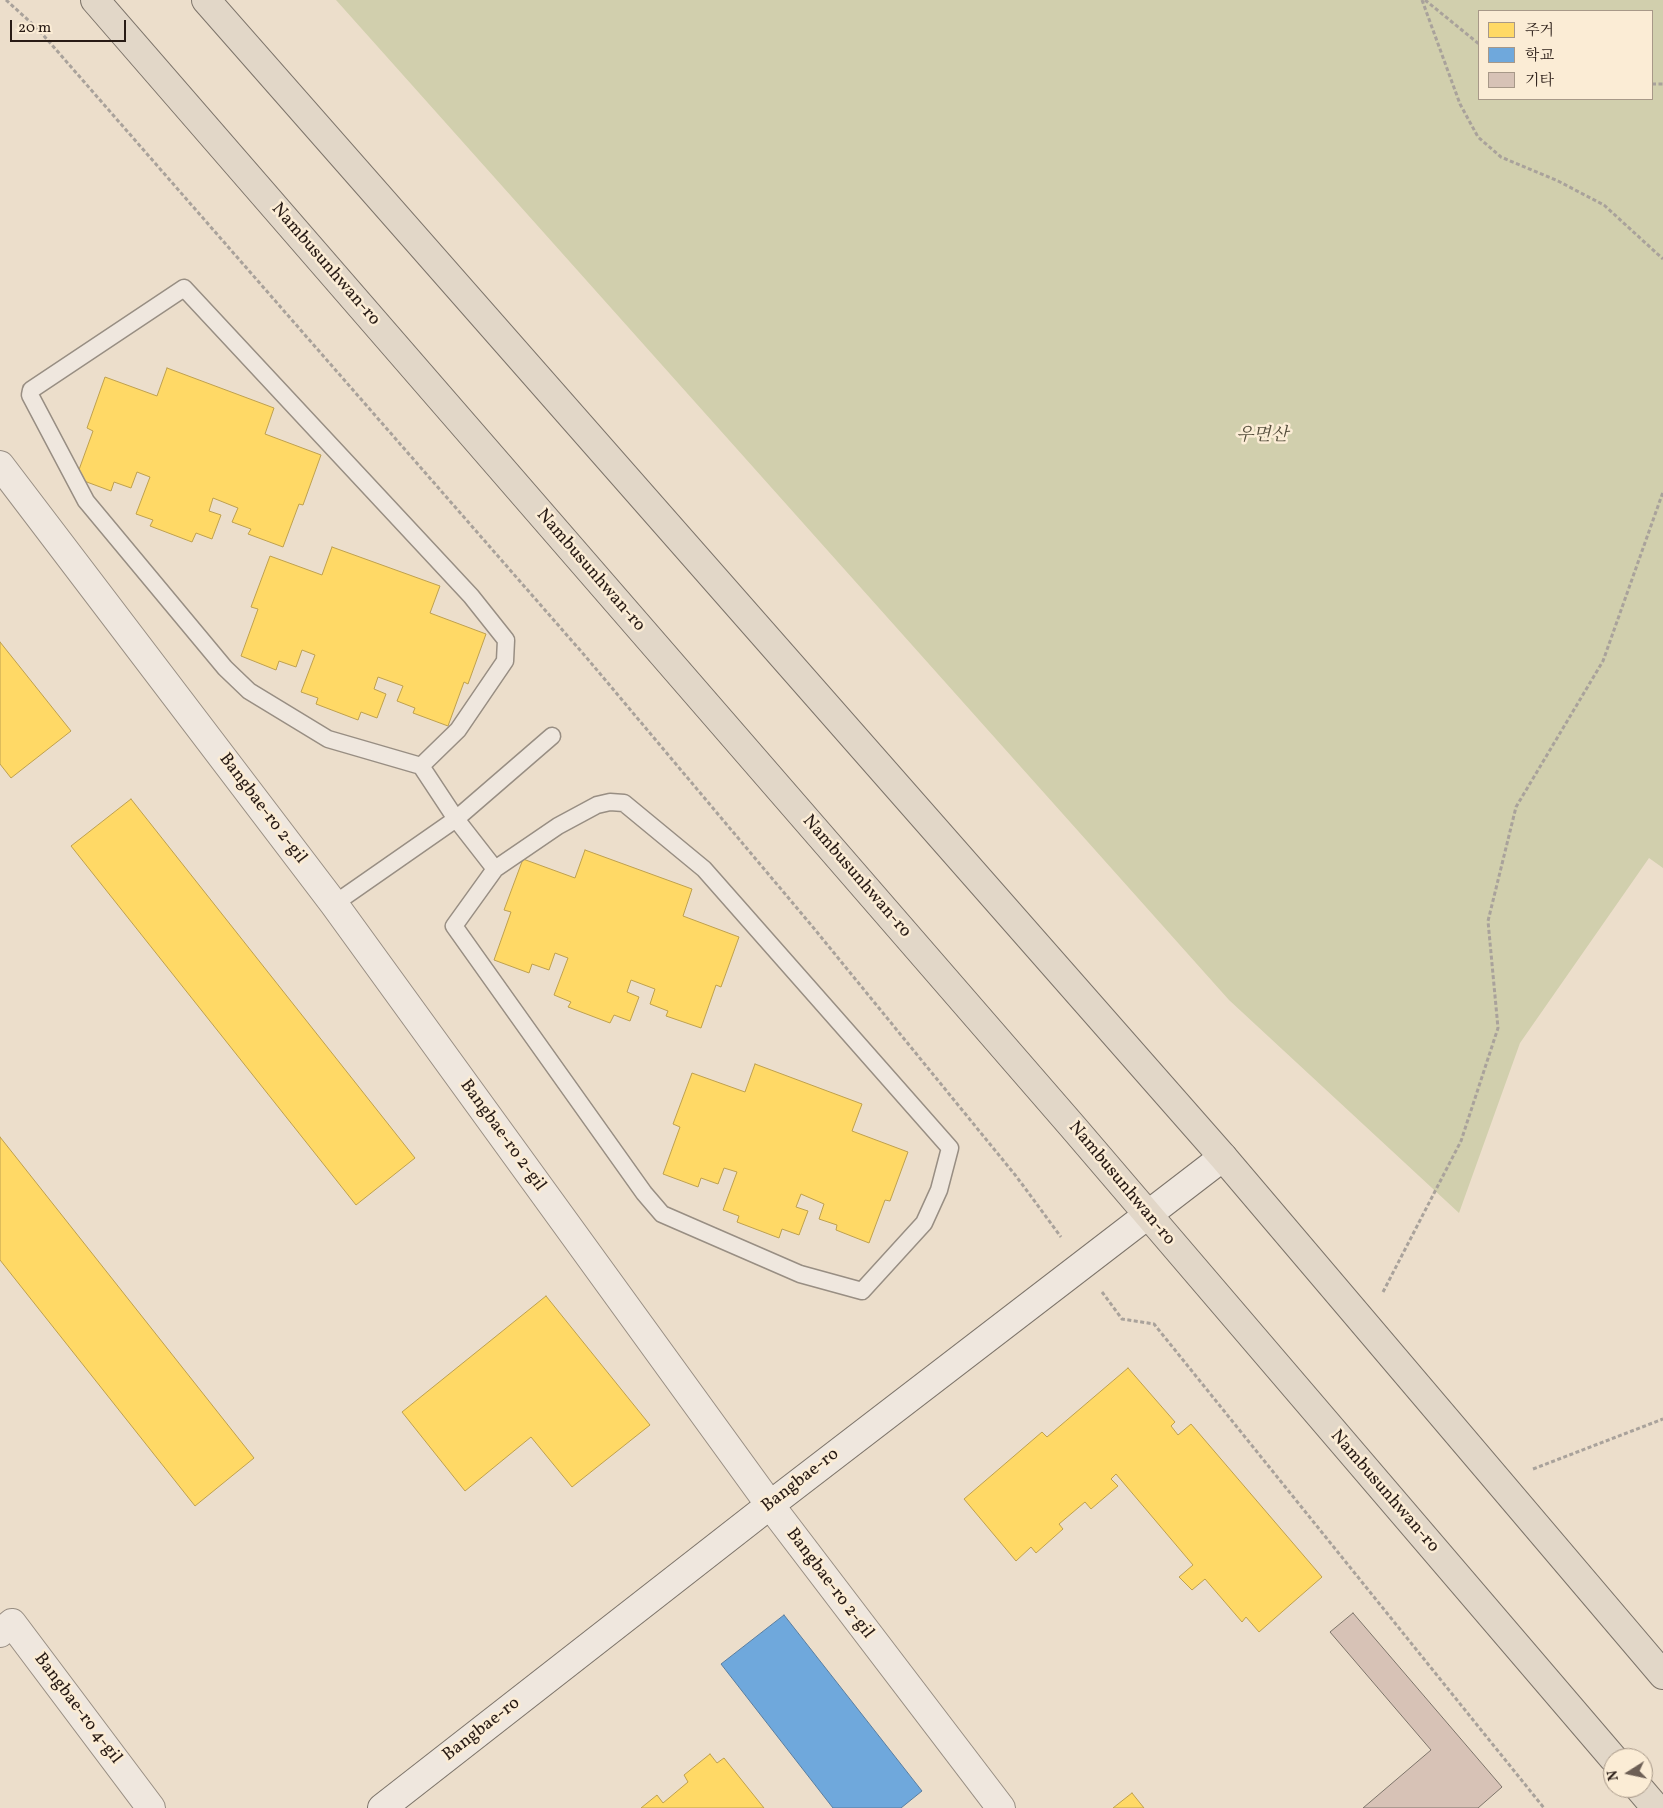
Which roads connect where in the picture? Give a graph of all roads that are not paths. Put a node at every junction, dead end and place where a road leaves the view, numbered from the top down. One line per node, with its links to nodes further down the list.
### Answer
1 (95, 0): 10 (main road, Nambusunhwan-ro)
2 (206, 0): 9 (main road)
3 (0, 465): 8 (street, Bangbae-ro 2-gil)
4 (552, 736): 6 (lane)
5 (422, 766): 5 (lane); 6 (lane)
6 (456, 819): 7 (lane); 8 (lane)
7 (495, 869): 7 (lane)
8 (334, 904): 11 (street, Bangbae-ro 2-gil)
9 (1223, 1157): 10 (street, Bangbae-ro); 13 (main road)
10 (1148, 1215): 11 (street, Bangbae-ro); 14 (main road, Nambusunhwan-ro)
11 (770, 1505): 17 (street, Bangbae-ro); 18 (street, Bangbae-ro 2-gil)
12 (0, 1632): 16 (street, Bangbae-ro 4-gil)
13 (1663, 1675)
14 (1604, 1748)
15 (1648, 1798): 19 (main road)
16 (152, 1808)
17 (382, 1808)
18 (1001, 1808)
19 (1656, 1808)

